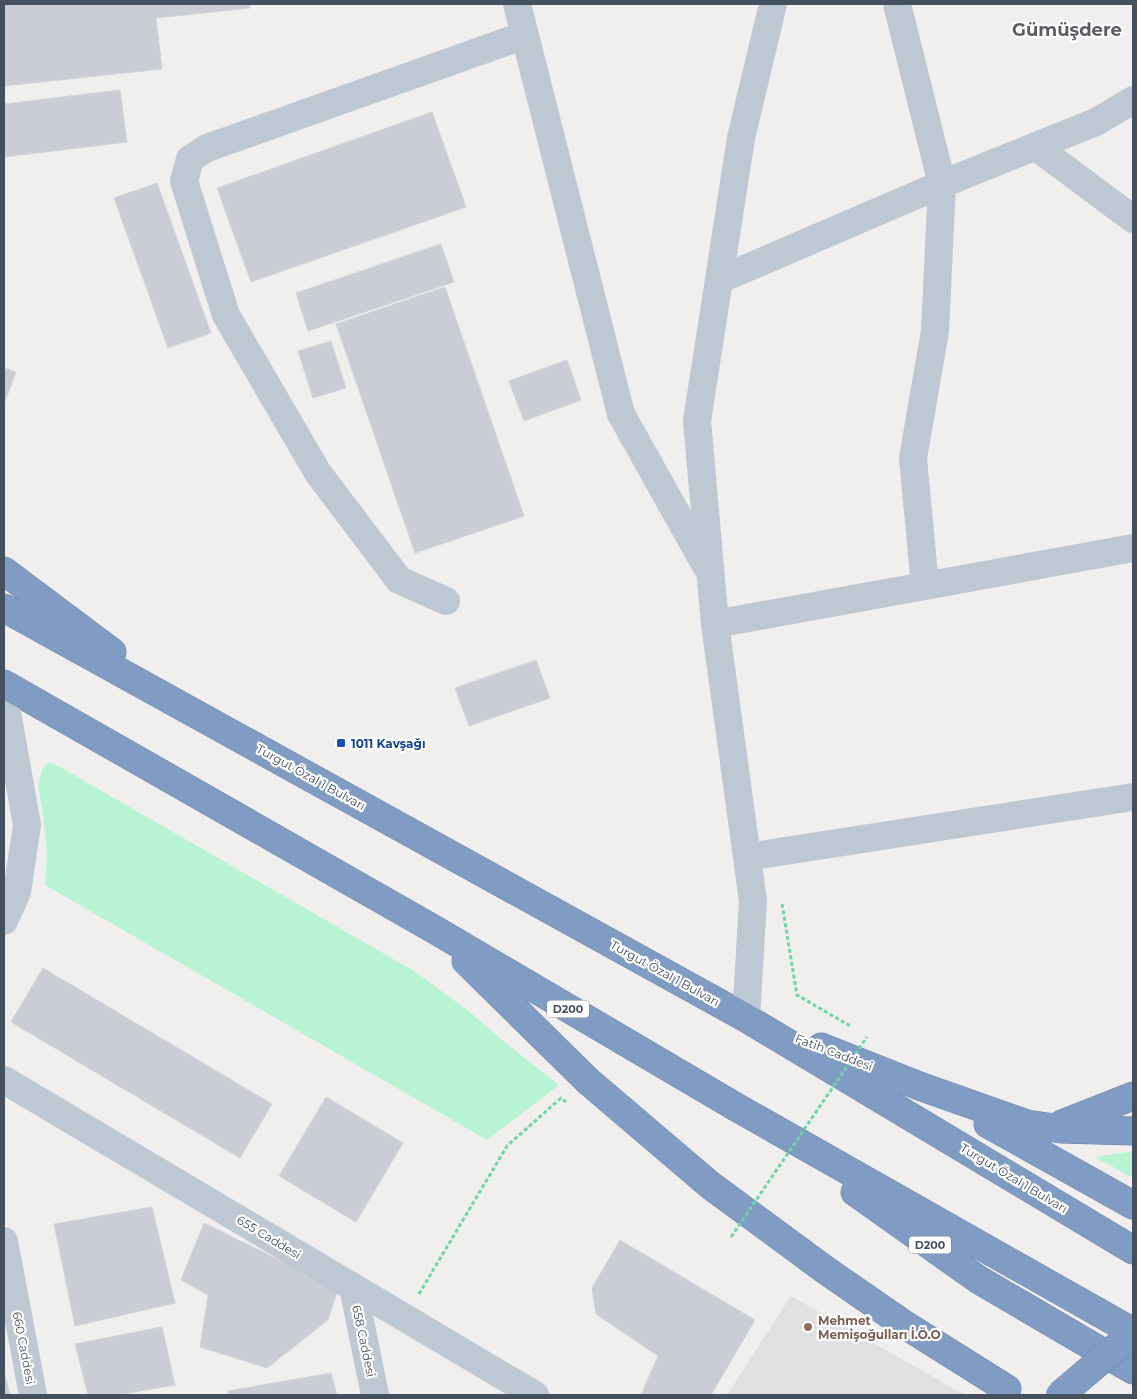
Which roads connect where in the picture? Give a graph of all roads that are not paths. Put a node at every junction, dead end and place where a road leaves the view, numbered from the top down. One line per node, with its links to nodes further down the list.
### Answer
1 (517, 4): 4 (street)
2 (773, 4): 9 (street)
3 (897, 4): 7 (street)
4 (525, 35): 12 (street); 14 (street)
5 (1133, 100): 6 (street)
6 (1036, 146): 7 (street); 8 (street)
7 (942, 184): 9 (street); 13 (street)
8 (1133, 219)
9 (719, 280): 12 (street)
10 (1133, 548): 13 (street)
11 (4, 571): 19 (highway, Turgut Özal 1 Bulvarı)
12 (711, 574): 16 (street)
13 (925, 586): 16 (street)
14 (446, 601)
15 (4, 608): 19 (highway, Turgut Özal 1 Bulvarı)
16 (715, 624): 21 (street)
17 (4, 684): 23 (highway, D200)
18 (4, 695): 22 (street)
19 (189, 710): 24 (highway, Turgut Özal 1 Bulvarı)
20 (1133, 797): 21 (street)
21 (747, 857): 24 (street)
22 (4, 921)
23 (437, 931): 28 (highway, D200); 37 (highway)
24 (746, 1018): 26 (highway, Fatih Caddesi); 33 (highway, Turgut Özal 1 Bulvarı)
25 (4, 1080): 34 (street, 655 Caddesi)
26 (922, 1087): 29 (highway); 31 (highway)
27 (1133, 1096): 29 (highway)
28 (736, 1107): 35 (highway, D200); 36 (highway, D200)
29 (1054, 1128): 30 (highway)
30 (1133, 1131)
31 (1133, 1204)
32 (4, 1241): 38 (street, 660 Caddesi)
33 (1133, 1250)
34 (352, 1287): 39 (street, 658 Caddesi); 40 (street, 655 Caddesi)
35 (1133, 1333): 41 (highway, bridge)
36 (1133, 1370)
37 (1007, 1389)
38 (33, 1395)
39 (375, 1395)
40 (535, 1395)
41 (1060, 1395)

